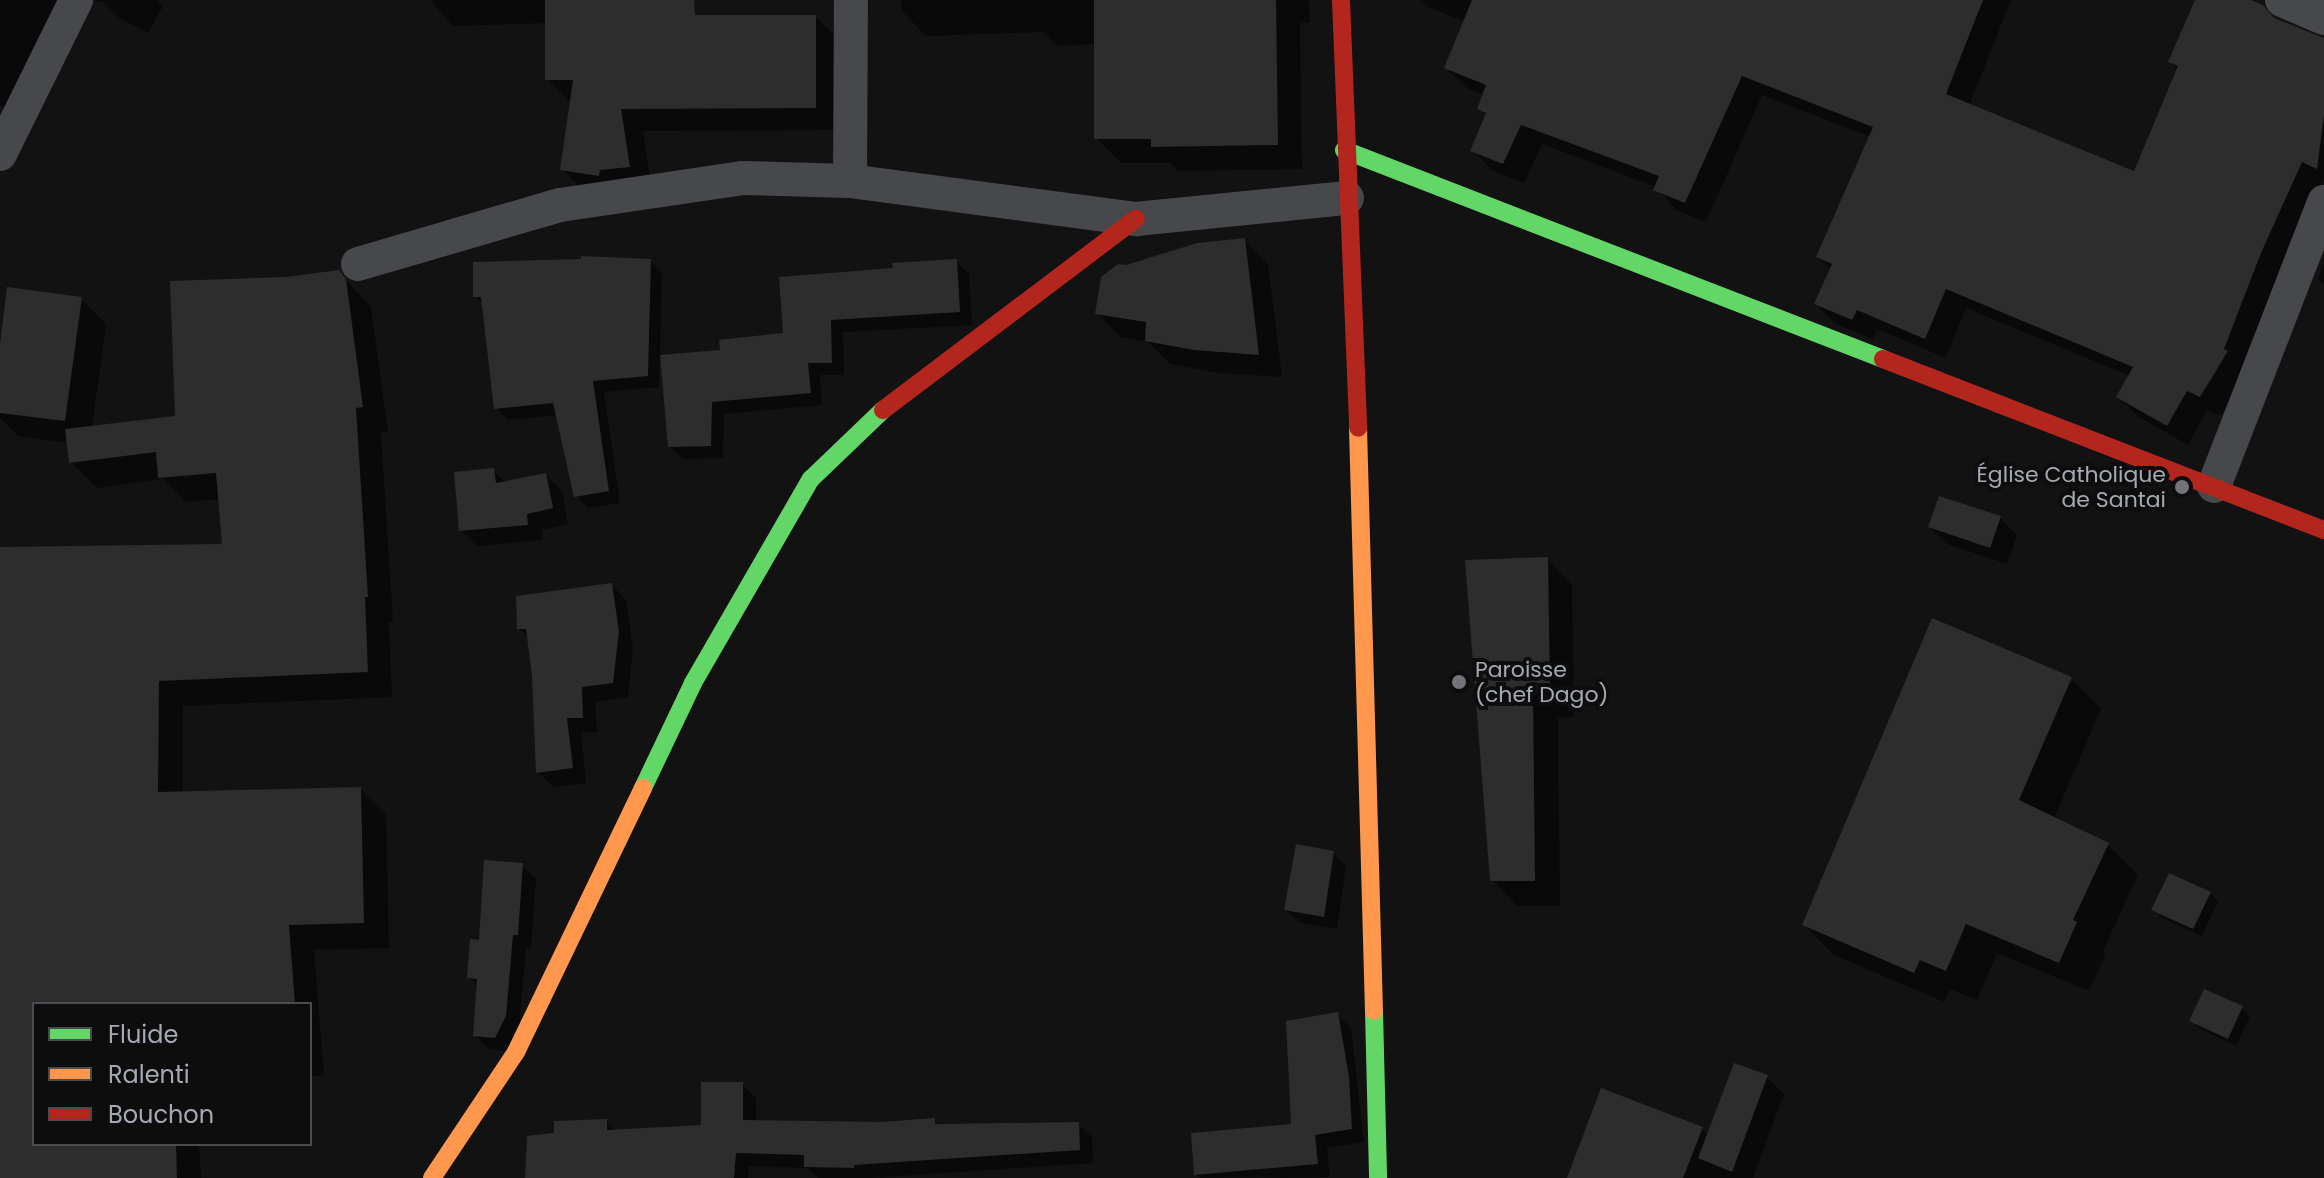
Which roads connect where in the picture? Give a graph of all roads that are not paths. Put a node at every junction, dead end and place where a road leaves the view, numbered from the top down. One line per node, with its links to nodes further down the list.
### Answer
1 (76, 0): 7 (street)
2 (851, 0): 8 (street)
3 (1341, 0): 6 (street)
4 (2282, 0): 5 (street)
5 (2324, 18)
6 (1344, 150): 9 (street); 13 (street)
7 (0, 154)
8 (850, 181): 11 (street); 12 (street)
9 (1347, 198): 11 (street); 16 (street)
10 (2324, 202): 13 (street)
11 (1136, 219): 15 (street)
12 (358, 264)
13 (2214, 486): 14 (street)
14 (2324, 530)
15 (432, 1178)
16 (1378, 1178)

